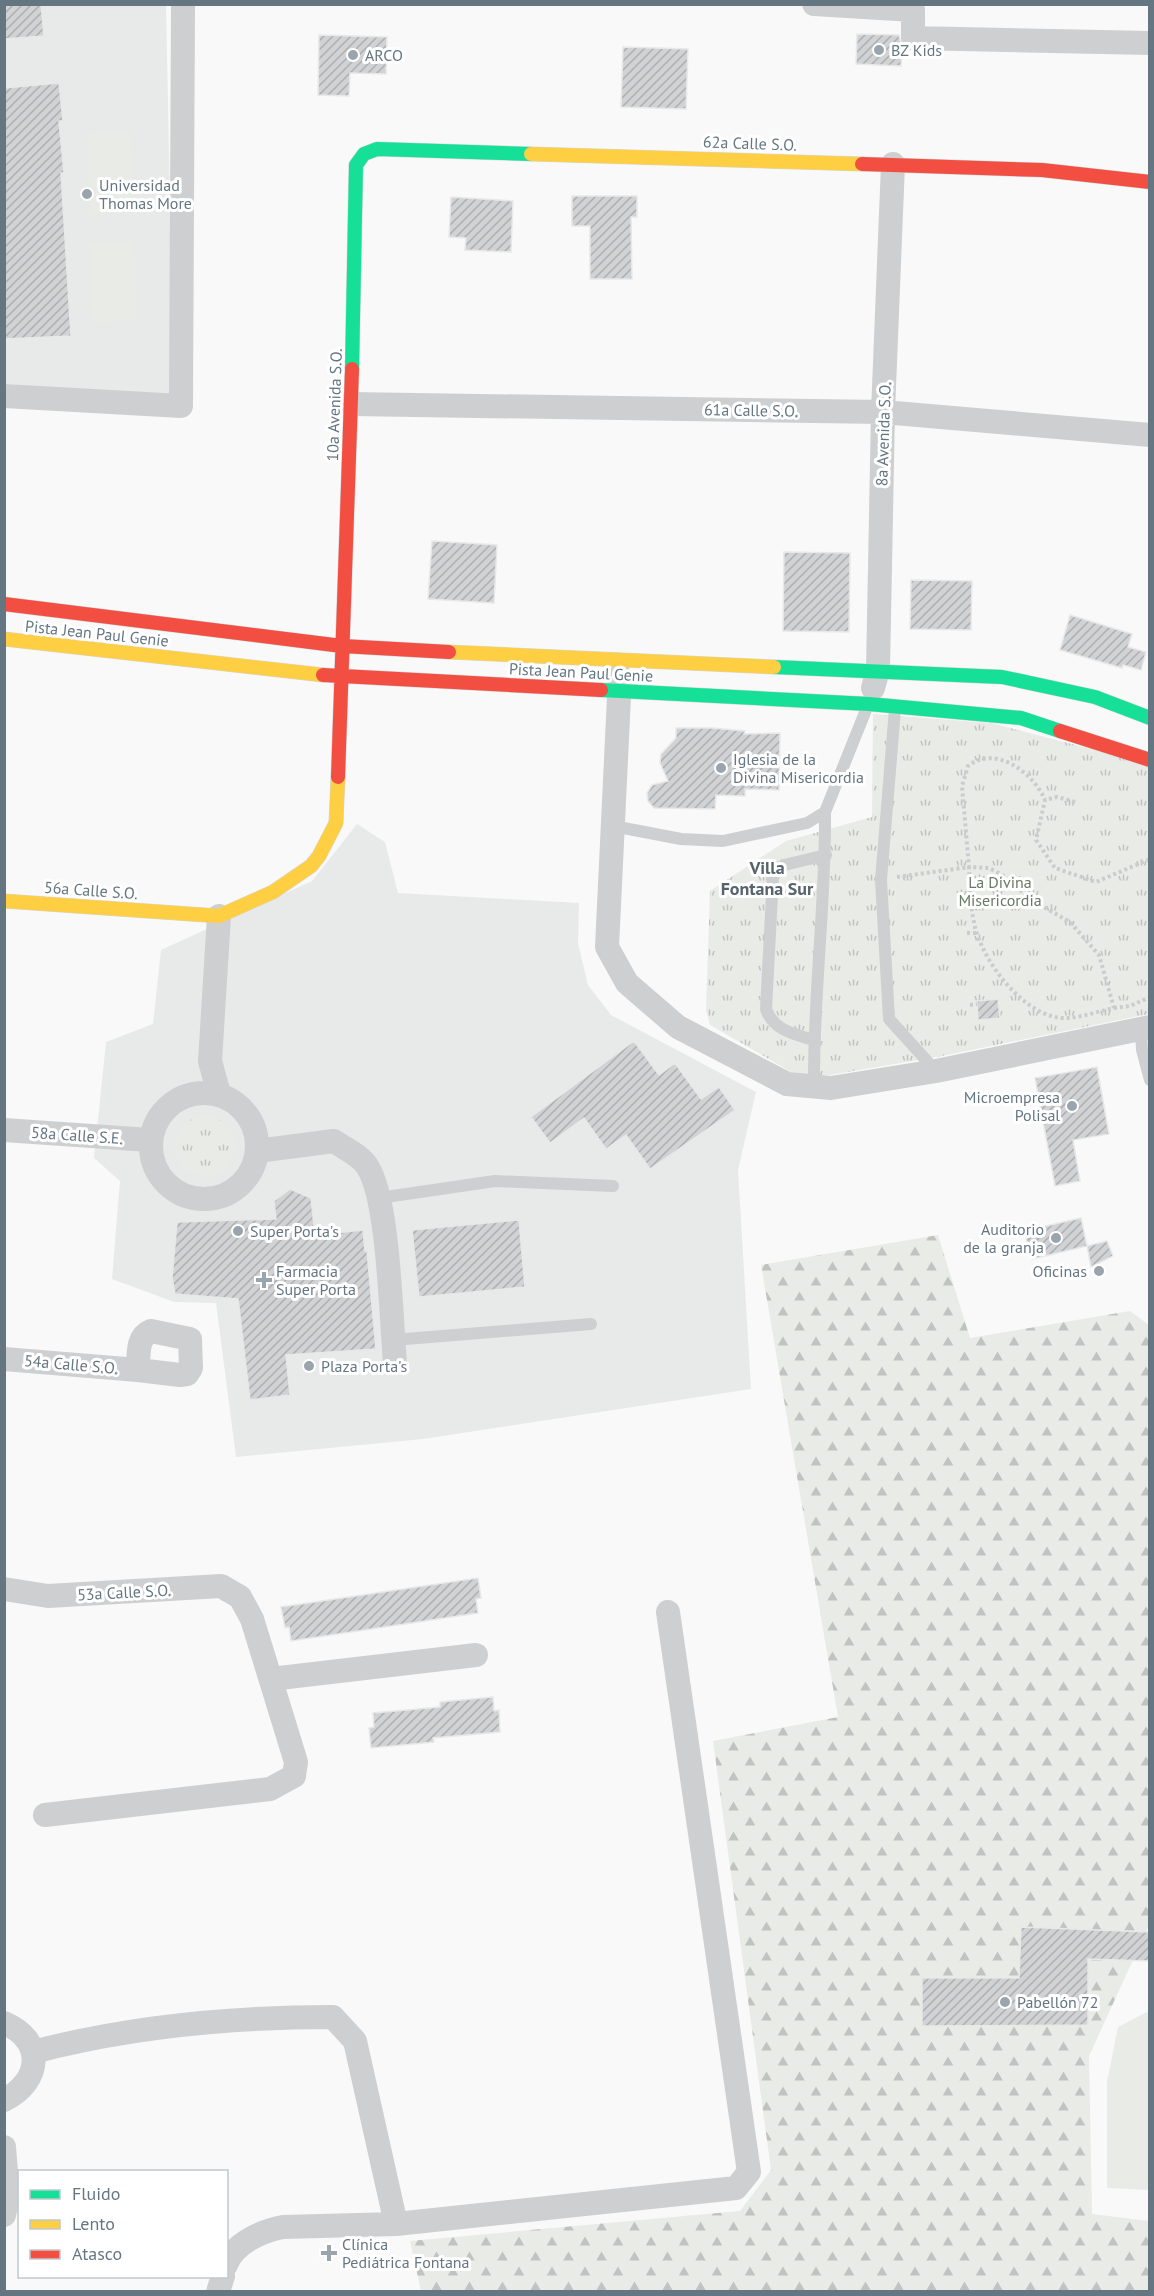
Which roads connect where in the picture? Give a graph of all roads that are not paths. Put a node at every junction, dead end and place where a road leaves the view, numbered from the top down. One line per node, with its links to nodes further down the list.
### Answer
1 (183, 4): 7 (street)
2 (814, 4): 3 (street)
3 (1149, 43)
4 (893, 164): 5 (main road, 62a Calle S.O.); 6 (main road, 62a Calle S.O.); 9 (street, 8a Avenida S.O.)
5 (356, 165): 8 (main road, 10a Avenida S.O.)
6 (1149, 182)
7 (4, 396)
8 (351, 404): 9 (street, 61a Calle S.O.); 13 (main road, 10a Avenida S.O.)
9 (884, 412): 10 (street, 61a Calle S.O.); 15 (street, 8a Avenida S.O.)
10 (1149, 435)
11 (4, 604): 13 (main road, Pista Jean Paul Genie)
12 (4, 639): 16 (main road, Pista Jean Paul Genie)
13 (342, 646): 14 (main road, Pista Jean Paul Genie); 16 (main road, 10a Avenida S.O.)
14 (621, 661): 15 (main road, Pista Jean Paul Genie); 17 (street)
15 (878, 670): 18 (street, 8a Avenida S.O.); 20 (main road, Pista Jean Paul Genie)
16 (340, 676): 17 (main road, Pista Jean Paul Genie); 26 (main road, 10a Avenida S.O.)
17 (619, 690): 18 (main road, Pista Jean Paul Genie); 23 (street)
18 (869, 704): 19 (main road, Pista Jean Paul Genie); 22 (lane)
19 (895, 707): 21 (main road, Pista Jean Paul Genie); 29 (lane)
20 (1149, 718)
21 (1149, 760)
22 (825, 812): 23 (lane); 24 (lane)
23 (614, 826): 31 (street)
24 (825, 855): 28 (lane); 28 (lane)
25 (4, 901): 26 (main road, 56a Calle S.O.)
26 (219, 916): 32 (street)
27 (1145, 1028): 29 (street); 30 (lane)
28 (813, 1040): 31 (lane)
29 (936, 1071): 31 (street)
30 (1149, 1080)
31 (813, 1087)
32 (219, 1094): 34 (street); 35 (street)
33 (4, 1130): 34 (street, 58a Calle S.E.)
34 (150, 1140): 35 (street)
35 (257, 1151): 37 (street)
36 (613, 1186): 37 (lane)
37 (379, 1197): 39 (street)
38 (591, 1324): 39 (lane)
39 (393, 1340): 41 (street)
40 (4, 1359): 42 (street, 54a Calle S.O.)
41 (395, 1363)
42 (138, 1370)
43 (4, 1589): 46 (street, 53a Calle S.O.)
44 (668, 1612): 53 (street)
45 (476, 1655): 46 (street)
46 (271, 1679): 47 (street)
47 (45, 1815)
48 (4, 2023): 49 (street)
49 (33, 2052): 50 (street); 53 (street)
50 (4, 2100)
51 (4, 2147): 52 (street)
52 (4, 2215)
53 (396, 2224): 54 (street)
54 (228, 2259)

